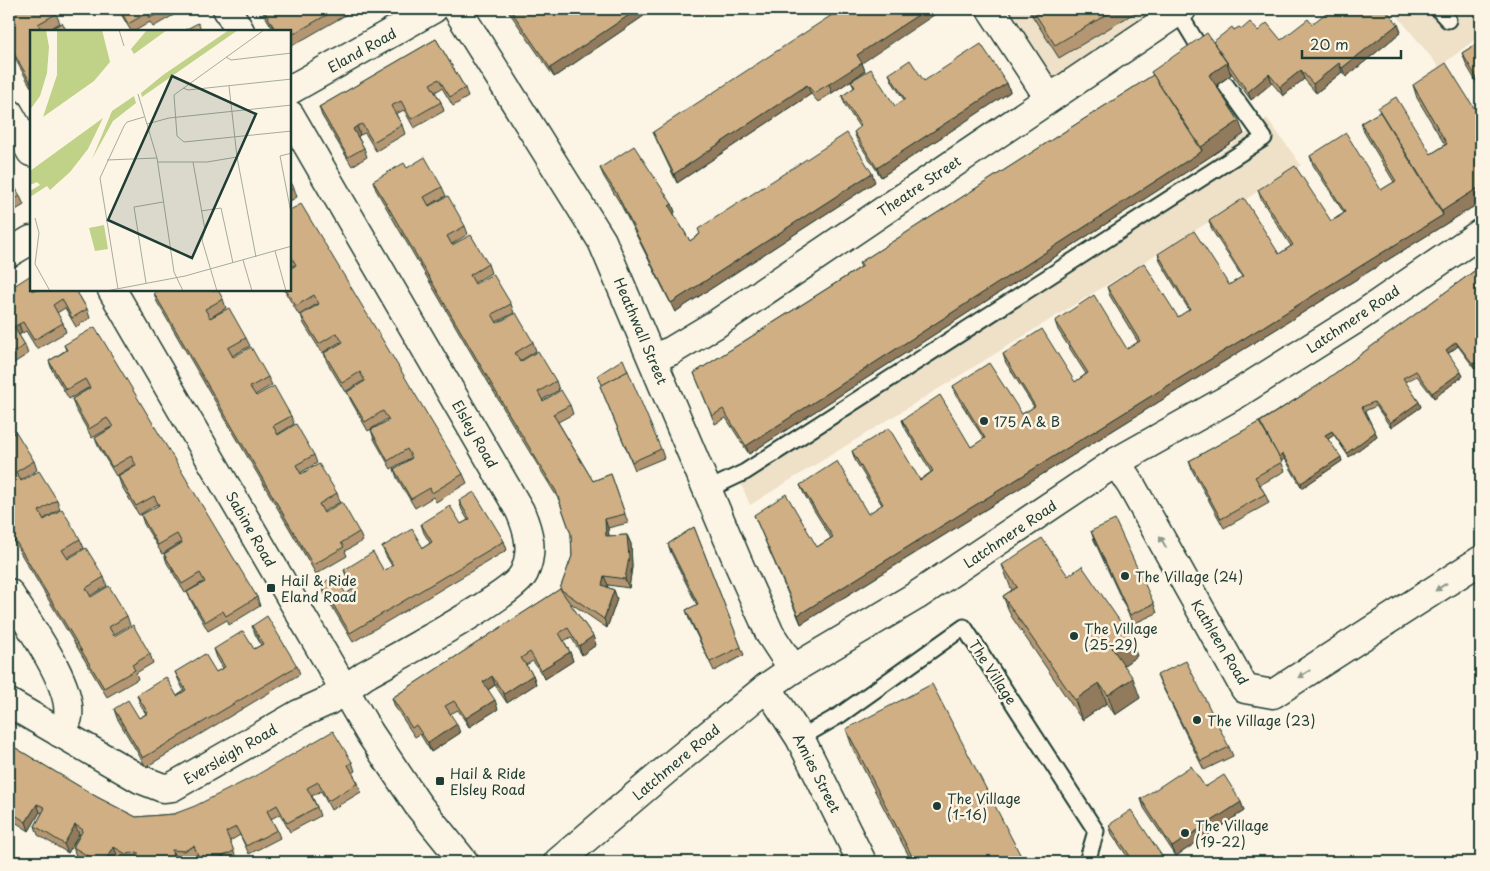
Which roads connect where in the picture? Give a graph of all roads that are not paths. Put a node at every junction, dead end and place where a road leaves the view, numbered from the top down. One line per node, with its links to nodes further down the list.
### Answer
1 (227, 9): 6 (main road)
2 (433, 9): 9 (main road, Eland Road)
3 (457, 9): 18 (main road, Heathwall Street)
4 (990, 9): 10 (main road)
5 (1180, 10): 7 (lane); 10 (main road, Theatre Street)
6 (239, 30)
7 (1200, 50)
8 (1226, 84): 20 (lane)
9 (291, 89)
10 (1049, 98): 18 (main road, Theatre Street)
11 (9, 113): 13 (main road)
12 (291, 117): 25 (main road, Elsley Road)
13 (30, 150)
14 (1481, 233): 19 (main road, Latchmere Road)
15 (30, 241): 16 (main road)
16 (9, 253)
17 (113, 291): 25 (main road, Sabine Road)
18 (653, 358): 20 (main road, Heathwall Street)
19 (1116, 462): 21 (main road, Kathleen Road, one-way to 19); 23 (main road, Latchmere Road)
20 (707, 490): 23 (main road, Heathwall Street)
21 (1481, 560)
22 (9, 593): 27 (main road)
23 (793, 669): 24 (main road, Latchmere Road)
24 (767, 687): 28 (main road, Amies Street); 30 (main road, Latchmere Road)
25 (346, 691): 27 (main road, Eversleigh Road); 29 (main road, Sabine Road)
26 (9, 703): 27 (main road, Eversleigh Road)
27 (60, 733)
28 (800, 738): 31 (main road, Amies Street); 32 (lane, The Village)
29 (464, 862)
30 (558, 862)
31 (862, 862)
32 (1087, 862)

